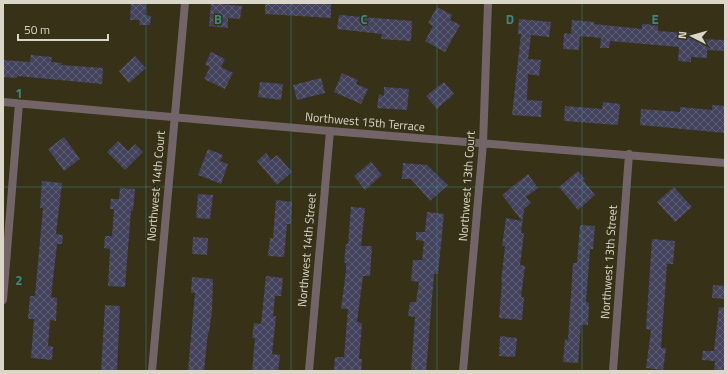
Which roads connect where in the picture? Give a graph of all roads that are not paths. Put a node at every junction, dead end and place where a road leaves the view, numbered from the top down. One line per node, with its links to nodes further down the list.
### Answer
1 (184, 3): 5 (street, Northwest 14th Court)
2 (488, 3): 7 (street, Northwest 13th Court)
3 (3, 102): 4 (street, Northwest 15th Terrace)
4 (19, 103): 5 (street, Northwest 15th Terrace); 10 (street)
5 (174, 117): 6 (street, Northwest 15th Terrace); 11 (street, Northwest 14th Court)
6 (330, 131): 7 (street, Northwest 15th Terrace); 12 (street, Northwest 14th Street)
7 (483, 144): 8 (street, Northwest 15th Terrace); 13 (street, Northwest 13th Court)
8 (630, 154): 9 (street, Northwest 15th Terrace); 14 (street, Northwest 13th Street)
9 (725, 163)
10 (3, 300)
11 (152, 371)
12 (309, 371)
13 (463, 371)
14 (613, 371)

